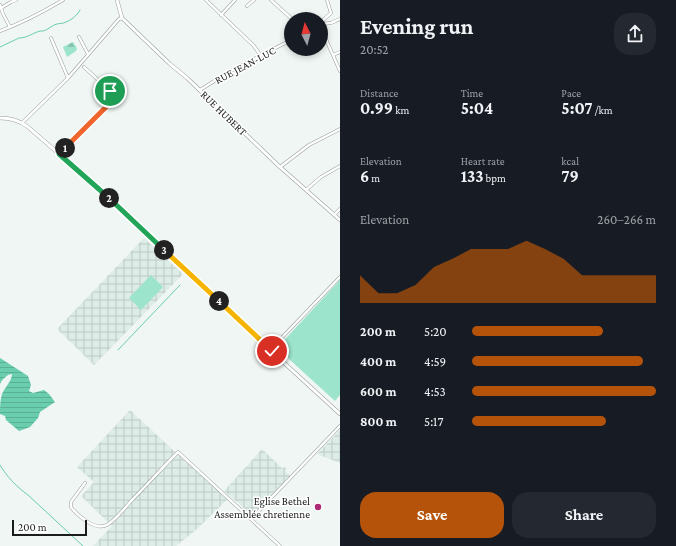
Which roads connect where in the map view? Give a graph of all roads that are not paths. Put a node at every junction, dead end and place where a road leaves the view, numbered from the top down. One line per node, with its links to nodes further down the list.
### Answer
1 (16, 0): 9 (street)
2 (63, 0): 17 (street)
3 (117, 0): 14 (street)
4 (206, 0): 12 (street)
5 (235, 0): 12 (street)
6 (254, 0): 10 (street)
7 (271, 0): 11 (street)
8 (327, 0): 13 (street)
9 (1, 6): 17 (street)
10 (248, 6)
11 (284, 12)
12 (221, 15): 26 (street)
13 (328, 17)
14 (122, 18): 24 (street); 30 (street, RUE HUBERT)
15 (340, 19): 16 (street)
16 (328, 23)
17 (10, 27): 18 (street)
18 (0, 31)
19 (79, 37): 24 (street)
20 (51, 38): 29 (street)
21 (284, 44): 26 (street, RUE JEAN-LUC)
22 (328, 44): 25 (street)
23 (340, 52): 25 (street)
24 (88, 54): 29 (street)
25 (333, 55): 28 (street)
26 (261, 56): 30 (street, RUE JEAN-LUC)
27 (84, 67): 34 (street)
28 (340, 71)
29 (68, 78): 32 (street)
30 (200, 90): 36 (street, RUE HUBERT)
31 (0, 118): 32 (street)
32 (25, 120): 34 (street)
33 (340, 129): 36 (street)
34 (59, 154): 42 (street)
35 (340, 166): 37 (street)
36 (280, 167): 37 (street, RUE HUBERT)
37 (306, 190): 39 (street, RUE HUBERT)
38 (340, 209): 39 (street)
39 (334, 215): 40 (street, RUE HUBERT)
40 (340, 220)
41 (340, 277): 42 (street)
42 (270, 350): 43 (street)
43 (340, 414)
44 (340, 426): 46 (street)
45 (85, 483): 46 (street)
46 (251, 519): 47 (street)
47 (280, 546)

